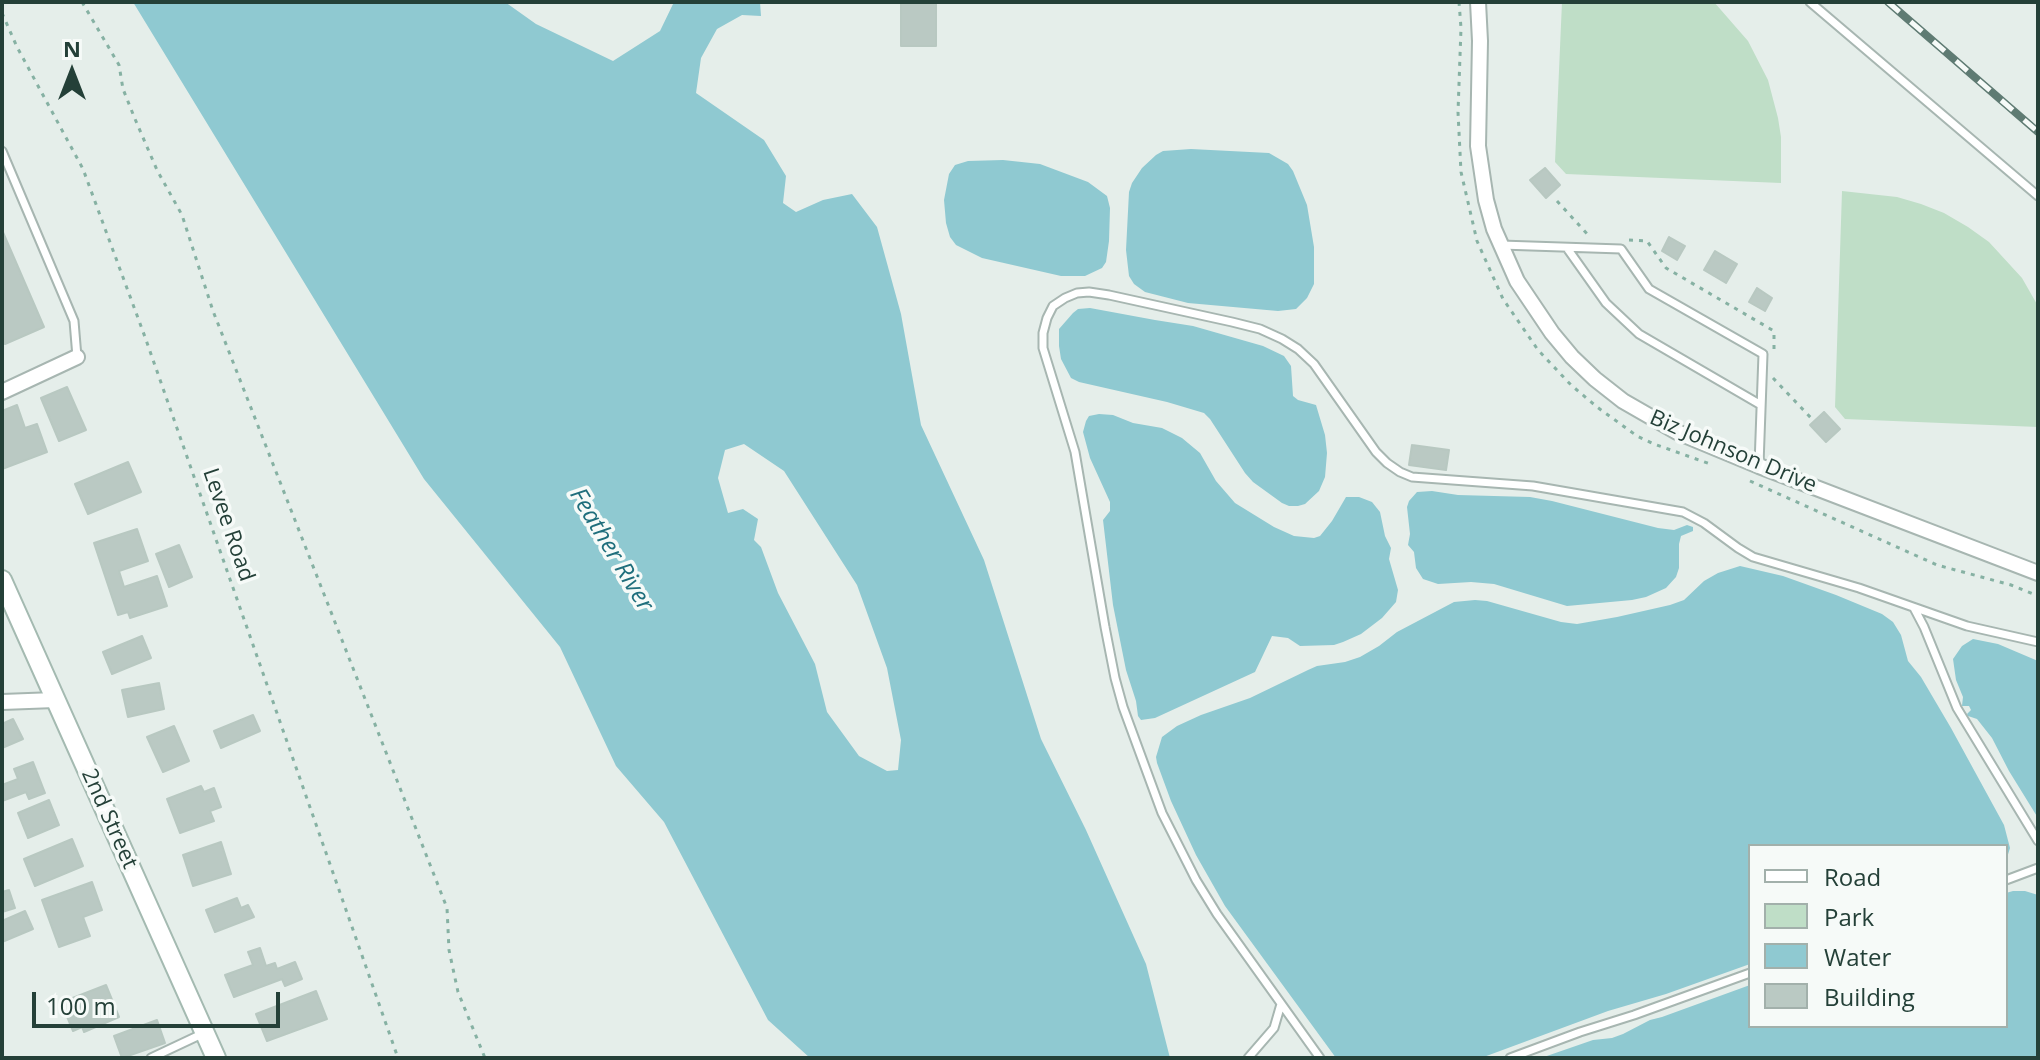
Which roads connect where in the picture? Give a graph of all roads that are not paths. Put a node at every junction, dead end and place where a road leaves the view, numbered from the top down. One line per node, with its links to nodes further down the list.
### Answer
1 (1478, 2): 5 (street, Biz Johnson Drive)
2 (1810, 2): 4 (lane)
3 (2, 151): 7 (lane)
4 (2038, 196)
5 (1501, 245): 6 (lane); 10 (street, Biz Johnson Drive)
6 (1567, 247): 9 (lane); 9 (lane)
7 (77, 357): 8 (street)
8 (2, 392)
9 (1761, 405): 10 (lane)
10 (1759, 466): 11 (street, Biz Johnson Drive)
11 (2038, 573)
12 (2, 580): 15 (main road, 2nd Street)
13 (1914, 608): 14 (lane); 17 (lane); 21 (lane)
14 (2038, 642)
15 (55, 700): 16 (street); 22 (main road, 2nd Street)
16 (2, 702)
17 (2038, 841)
18 (2038, 868): 19 (lane)
19 (2008, 879)
20 (1748, 974): 27 (lane)
21 (1281, 1004): 25 (lane); 26 (lane)
22 (206, 1032): 23 (lane); 24 (main road, 2nd Street)
23 (151, 1058)
24 (216, 1058)
25 (1248, 1058)
26 (1320, 1058)
27 (1510, 1058)

